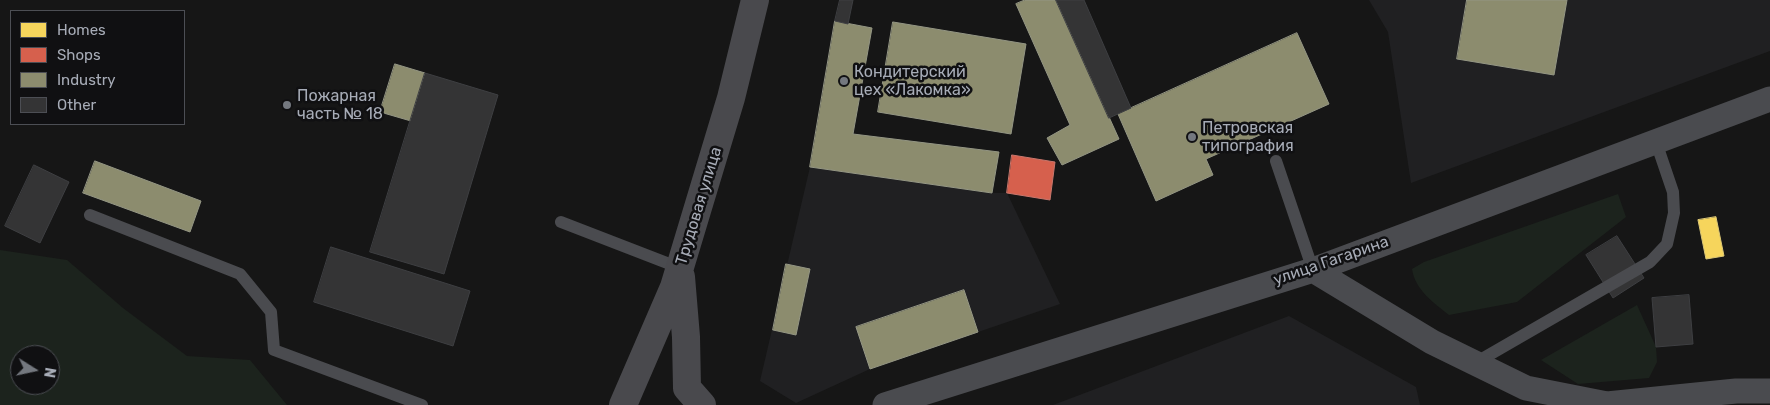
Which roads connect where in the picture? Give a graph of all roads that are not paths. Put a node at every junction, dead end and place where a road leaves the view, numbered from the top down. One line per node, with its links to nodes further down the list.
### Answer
1 (755, 0): 7 (main road, Трудовая улица)
2 (1770, 99): 3 (street, улица Гагарина)
3 (1656, 142): 8 (street, улица Гагарина); 9 (lane)
4 (1276, 161): 8 (lane)
5 (90, 215): 12 (lane)
6 (561, 222): 7 (lane)
7 (680, 268): 13 (main road, Трудовая улица); 14 (main road)
8 (1312, 270): 9 (street); 15 (street, улица Гагарина)
9 (1475, 363): 16 (street)
10 (1770, 391): 11 (street)
11 (1734, 398): 16 (street)
12 (422, 405)
13 (623, 405)
14 (702, 405)
15 (885, 405)
16 (1607, 405)

